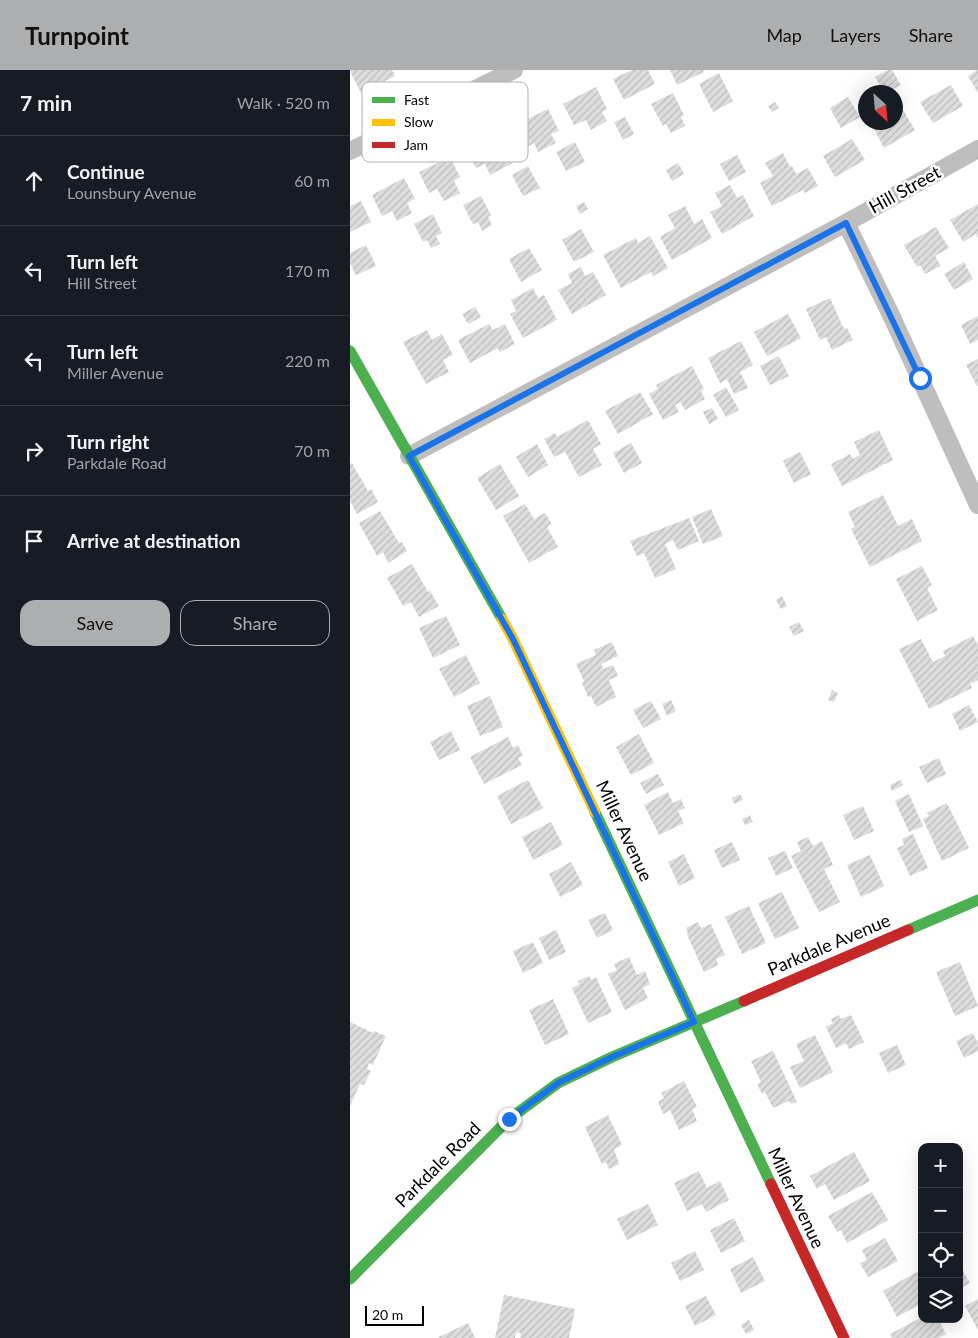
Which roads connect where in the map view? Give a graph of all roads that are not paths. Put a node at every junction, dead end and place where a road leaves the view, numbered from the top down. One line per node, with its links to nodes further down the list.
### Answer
1 (514, 70): 2 (street)
2 (490, 82)
3 (362, 145): 5 (street)
4 (978, 149): 6 (street, Hill Street)
5 (350, 151)
6 (846, 223): 8 (street, Hill Street); 9 (street)
7 (350, 351): 8 (street, Miller Avenue)
8 (409, 456): 11 (street, Miller Avenue)
9 (978, 505)
10 (978, 900): 11 (street, Parkdale Avenue)
11 (694, 1022): 12 (street, Parkdale Road); 13 (street, Miller Avenue)
12 (350, 1279)
13 (844, 1338)

